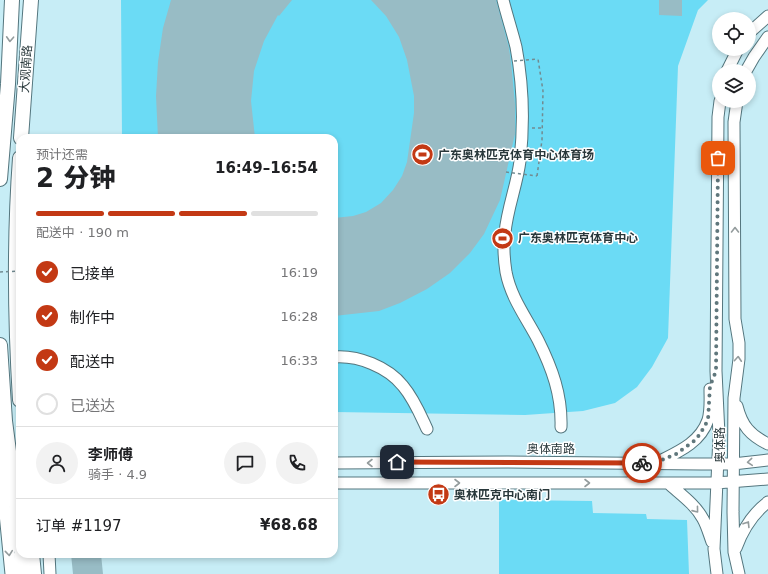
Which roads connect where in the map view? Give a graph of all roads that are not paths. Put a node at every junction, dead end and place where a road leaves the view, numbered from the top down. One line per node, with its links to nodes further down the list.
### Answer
1 (12, 0): 11 (main road, 大观南路, one-way to 11)
2 (31, 0): 10 (main road, 大观南路)
3 (503, 0): 21 (street)
4 (768, 16): 5 (street)
5 (756, 27)
6 (768, 37): 7 (street)
7 (750, 64)
8 (719, 108): 12 (street, 奥体路)
9 (736, 108): 13 (street, 奥体路, one-way to 9)
10 (22, 134)
11 (0, 179)
12 (717, 289): 13 (street); 17 (street, 奥体路)
13 (735, 290): 18 (street, 奥体路, one-way to 13)
14 (0, 344): 16 (main road)
15 (338, 356): 22 (street)
16 (1, 366): 19 (street); 37 (main road)
17 (716, 371): 27 (street); 28 (street, 奥体路)
18 (734, 398): 23 (street); 29 (street, 奥体路)
19 (0, 407)
20 (0, 416): 43 (street, one-way to 43)
21 (561, 427)
22 (427, 429)
23 (768, 444)
24 (768, 460): 29 (street, 奥体南路, one-way to 29)
25 (338, 463): 26 (street, 奥体南路, one-way to 25)
26 (633, 463): 27 (street, 奥体南路); 32 (street)
27 (655, 463): 28 (street, 奥体南路)
28 (717, 464): 29 (street, 奥体南路); 34 (street, 奥体路)
29 (733, 464): 35 (street, 奥体路)
30 (768, 479): 35 (street)
31 (338, 482): 32 (street, one-way to 32)
32 (630, 483): 33 (street)
33 (668, 483): 34 (street); 38 (street, one-way to 38)
34 (716, 483): 35 (street); 38 (street, 奥体路)
35 (733, 483): 39 (street, 奥体路)
36 (768, 502): 39 (street, one-way to 36)
37 (16, 505)
38 (714, 548): 47 (street, 奥体路)
39 (734, 552): 48 (street, 奥体路)
40 (21, 558): 44 (main road)
41 (32, 558): 45 (main road)
42 (49, 558): 46 (street)
43 (12, 574)
44 (22, 574)
45 (34, 574)
46 (50, 574)
47 (717, 574)
48 (739, 574)

